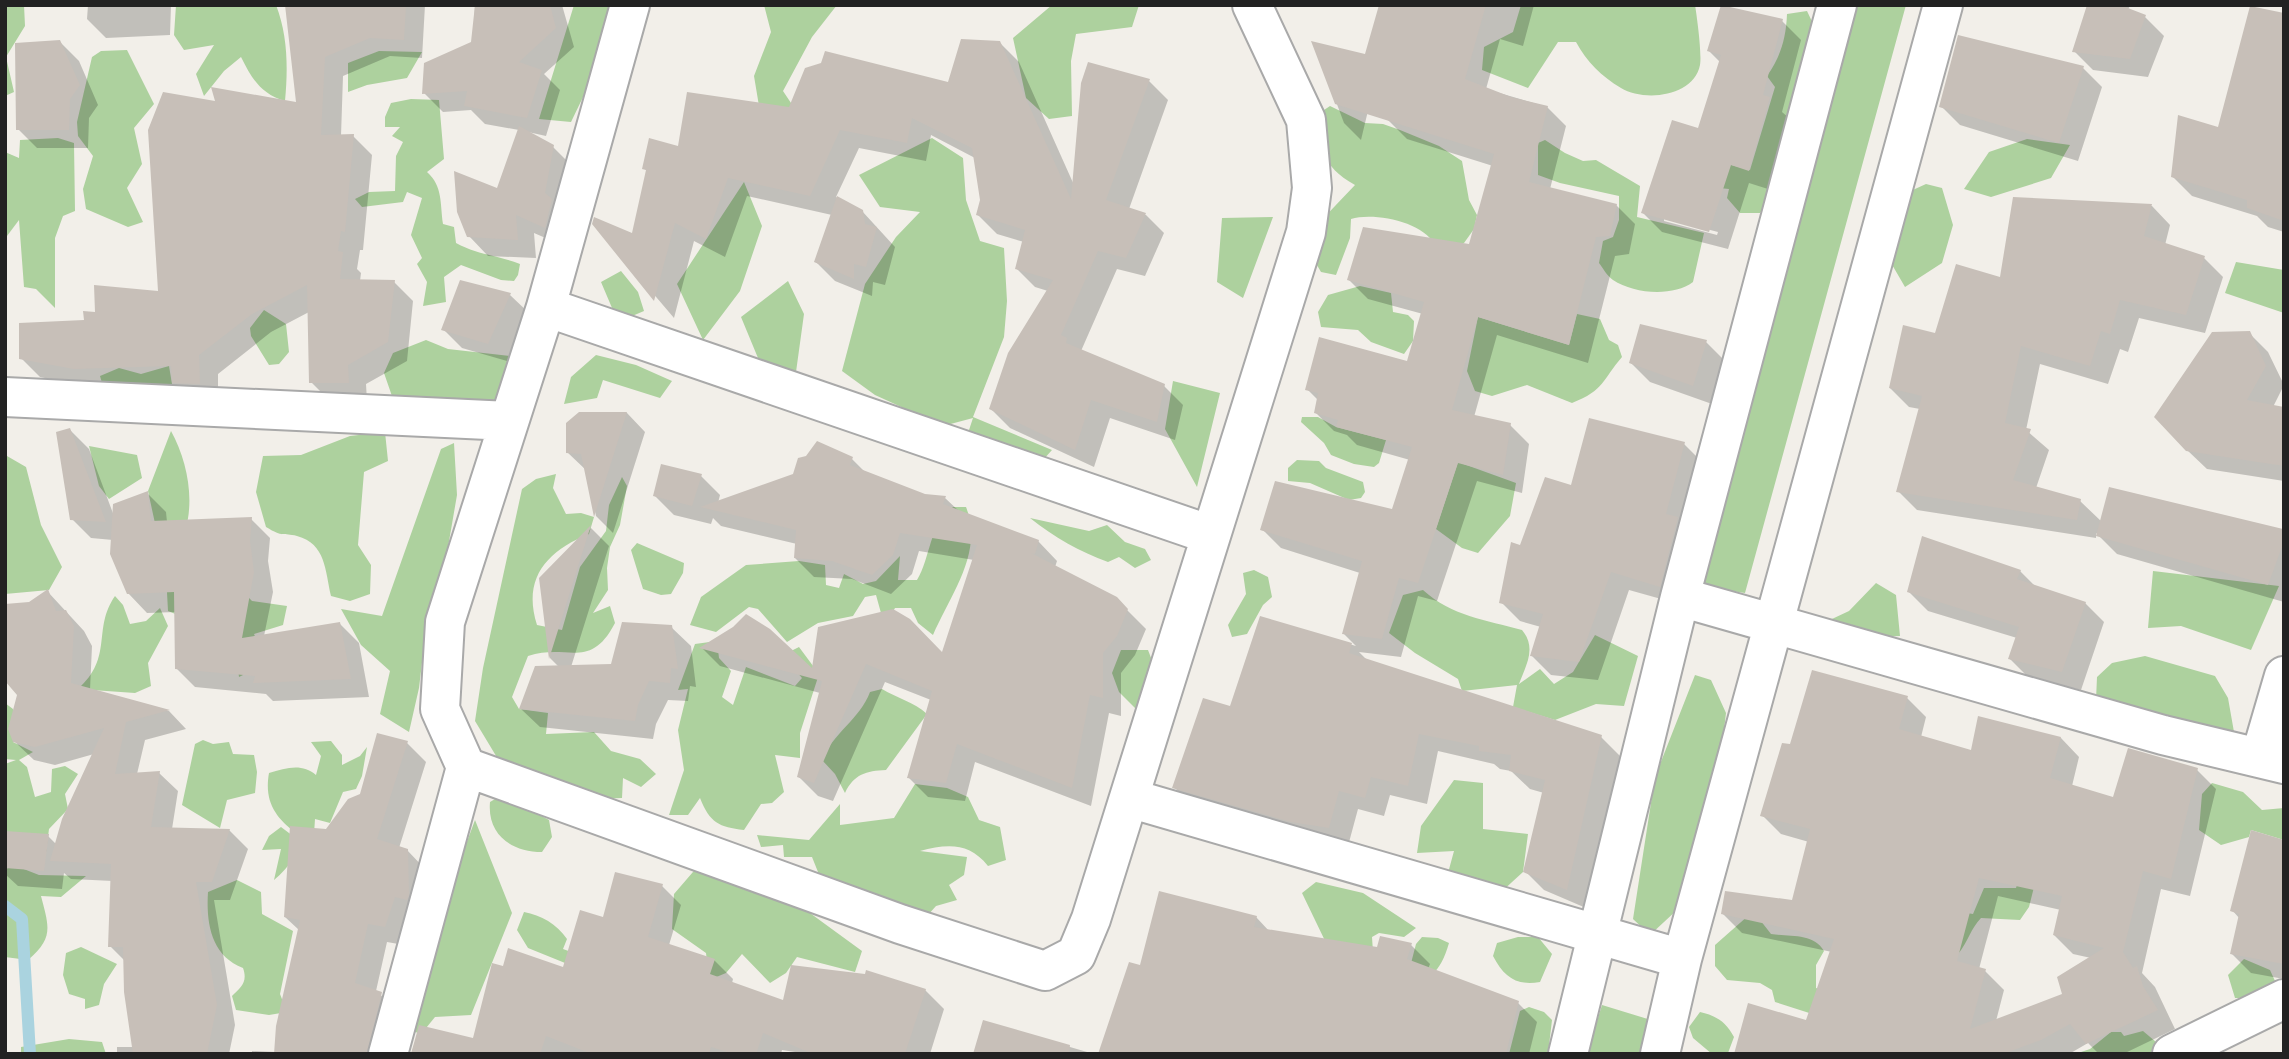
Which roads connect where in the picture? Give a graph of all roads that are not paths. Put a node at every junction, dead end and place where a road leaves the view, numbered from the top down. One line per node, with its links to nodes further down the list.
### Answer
1 (630, 5): 5 (street)
2 (1838, 5): 9 (street)
3 (1943, 5): 10 (street)
4 (1245, 6): 8 (street)
5 (546, 307): 7 (street); 8 (street)
6 (5, 397): 7 (street)
7 (509, 421): 13 (street)
8 (1211, 535): 14 (street)
9 (1679, 597): 10 (street); 15 (street)
10 (1775, 623): 12 (street); 16 (street)
11 (2284, 676): 12 (street)
12 (2272, 761)
13 (466, 767): 14 (street); 18 (street)
14 (1129, 798): 15 (street)
15 (1596, 934): 16 (street); 19 (street)
16 (1682, 959): 20 (street)
17 (2284, 999): 21 (street)
18 (388, 1054)
19 (1567, 1054)
20 (1660, 1054)
21 (2172, 1054)

